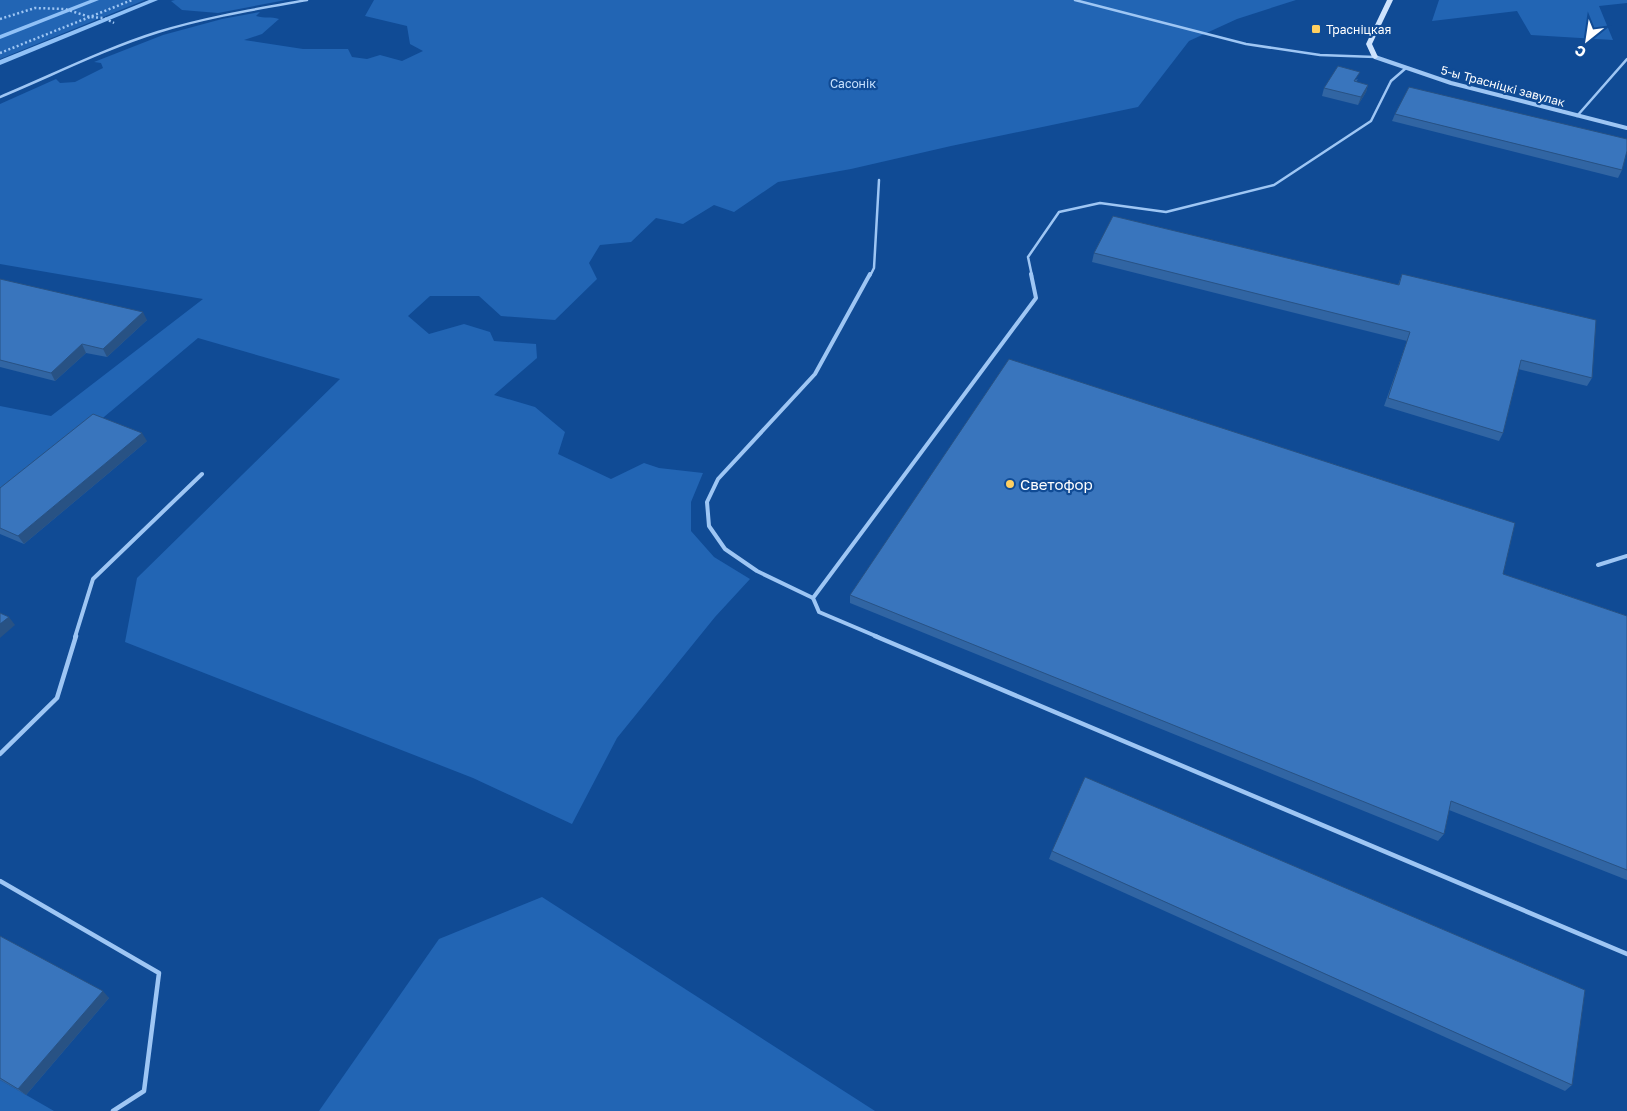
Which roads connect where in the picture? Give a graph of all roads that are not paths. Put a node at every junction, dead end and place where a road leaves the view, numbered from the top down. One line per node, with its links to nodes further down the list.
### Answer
1 (307, 0): 7 (lane)
2 (1075, 0): 4 (lane)
3 (1390, 0): 4 (street)
4 (1375, 57): 6 (street, 5-ы Трасніцкі завулак)
5 (1627, 59): 8 (lane)
6 (1406, 68): 8 (street, 5-ы Трасніцкі завулак); 14 (lane)
7 (0, 97)
8 (1577, 116): 9 (street, 5-ы Трасніцкі завулак)
9 (1627, 128)
10 (879, 180): 14 (lane)
11 (202, 474): 15 (lane)
12 (1627, 556): 13 (lane)
13 (1598, 565)
14 (813, 598): 17 (lane)
15 (0, 754)
16 (0, 881): 18 (lane)
17 (1627, 954)
18 (112, 1111)

